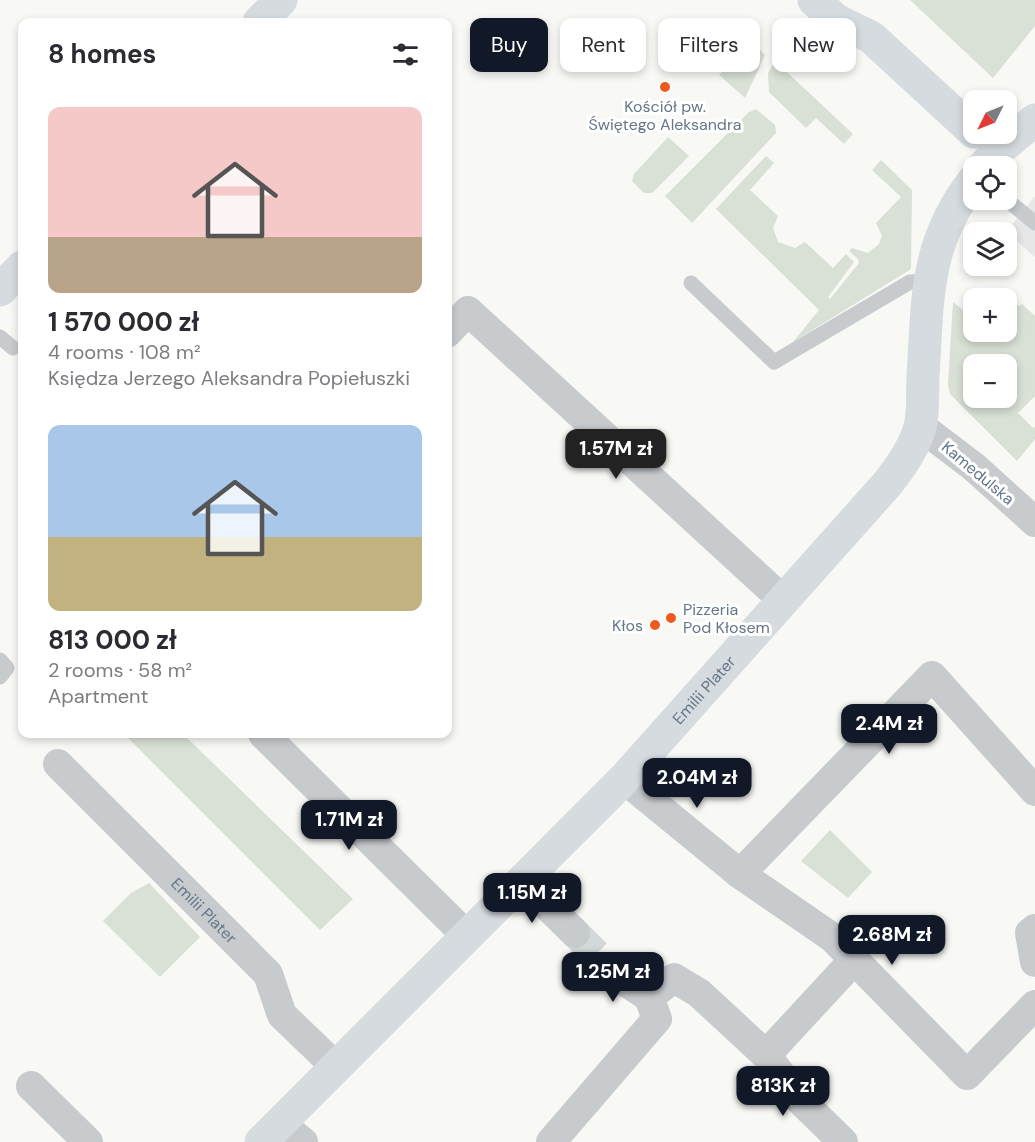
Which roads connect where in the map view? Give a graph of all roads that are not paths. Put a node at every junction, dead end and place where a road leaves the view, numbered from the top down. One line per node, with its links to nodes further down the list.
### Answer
1 (281, 0): 4 (street)
2 (814, 0): 5 (street)
3 (852, 0): 5 (street)
4 (263, 18)
5 (872, 37): 7 (street)
6 (1035, 120): 7 (street)
7 (982, 146)
8 (963, 196): 12 (street, Emilii Plater)
9 (1017, 208): 10 (lane)
10 (1035, 224)
11 (18, 271): 14 (street)
12 (929, 281): 13 (lane); 18 (street, Emilii Plater)
13 (691, 284)
14 (0, 290)
15 (452, 328): 20 (street)
16 (0, 337): 17 (lane)
17 (13, 348)
18 (920, 426): 19 (street, Kamedulska); 20 (street, Emilii Plater)
19 (1035, 522)
20 (784, 602): 25 (street, Emilii Plater)
21 (0, 660): 22 (lane)
22 (0, 676)
23 (267, 738): 31 (street)
24 (58, 764): 38 (street, Emilii Plater)
25 (624, 779): 27 (street); 28 (street, Emilii Plater)
26 (1035, 791): 27 (street)
27 (740, 874): 32 (street)
28 (522, 881): 30 (street); 31 (street, Emilii Plater)
29 (1035, 929): 33 (street)
30 (575, 933)
31 (467, 936): 38 (street, Emilii Plater)
32 (853, 961): 36 (street); 37 (street)
33 (1035, 962)
34 (609, 967): 35 (street)
35 (649, 997): 37 (street); 42 (street)
36 (1035, 1005)
37 (766, 1055): 43 (street)
38 (335, 1066): 40 (street, Emilii Plater)
39 (31, 1086): 41 (street)
40 (281, 1136)
41 (88, 1142)
42 (551, 1142)
43 (843, 1142)

